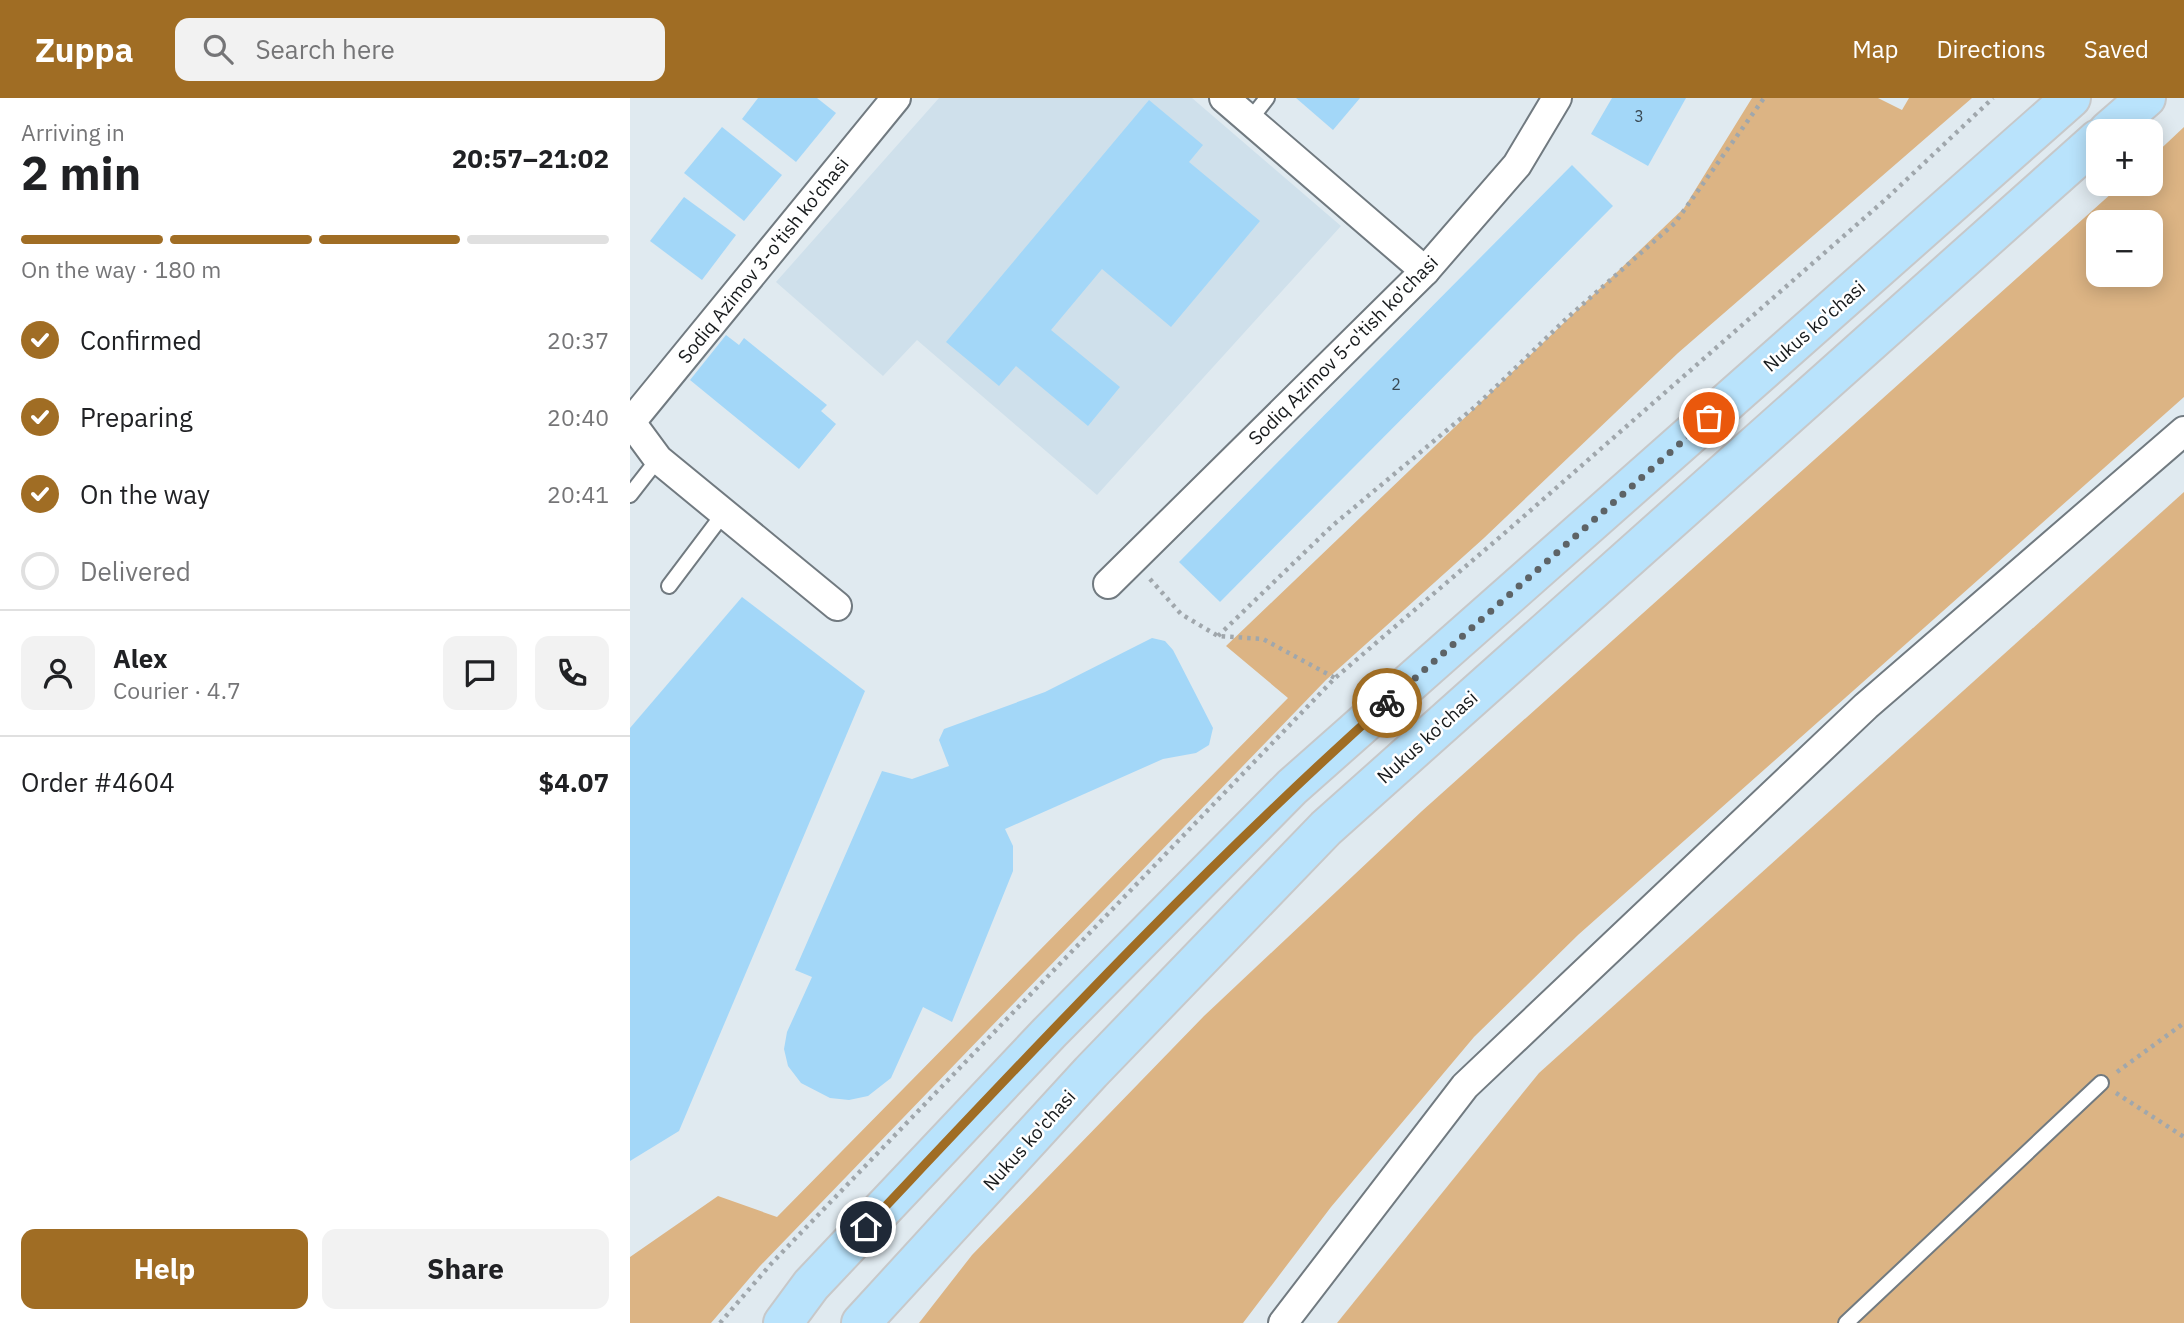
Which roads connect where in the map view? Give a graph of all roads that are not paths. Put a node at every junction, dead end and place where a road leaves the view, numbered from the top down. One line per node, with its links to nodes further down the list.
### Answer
1 (896, 98): 13 (street, Sodiq Azimov 3-o'tish ko'chasi)
2 (1224, 98): 8 (street)
3 (1267, 98): 8 (lane)
4 (1557, 98): 12 (street, Sodiq Azimov 5-o'tish ko'chasi)
5 (2071, 98): 10 (main road, Nukus ko'chasi)
6 (2146, 98): 7 (main road)
7 (2122, 119)
8 (1250, 121): 12 (street)
9 (2086, 150): 11 (main road, Nukus ko'chasi)
10 (2001, 160): 11 (main road); 22 (main road, Nukus ko'chasi)
11 (2034, 195): 23 (main road, Nukus ko'chasi)
12 (1425, 271): 18 (street, Sodiq Azimov 5-o'tish ko'chasi)
13 (631, 422): 15 (street)
14 (2184, 431): 24 (street)
15 (658, 459): 16 (lane); 17 (street)
16 (630, 495)
17 (724, 513): 19 (lane); 20 (street)
18 (1108, 584)
19 (669, 586)
20 (837, 606)
21 (2101, 1083): 25 (lane)
22 (783, 1323)
23 (861, 1323)
24 (1283, 1323)
25 (1846, 1323)

